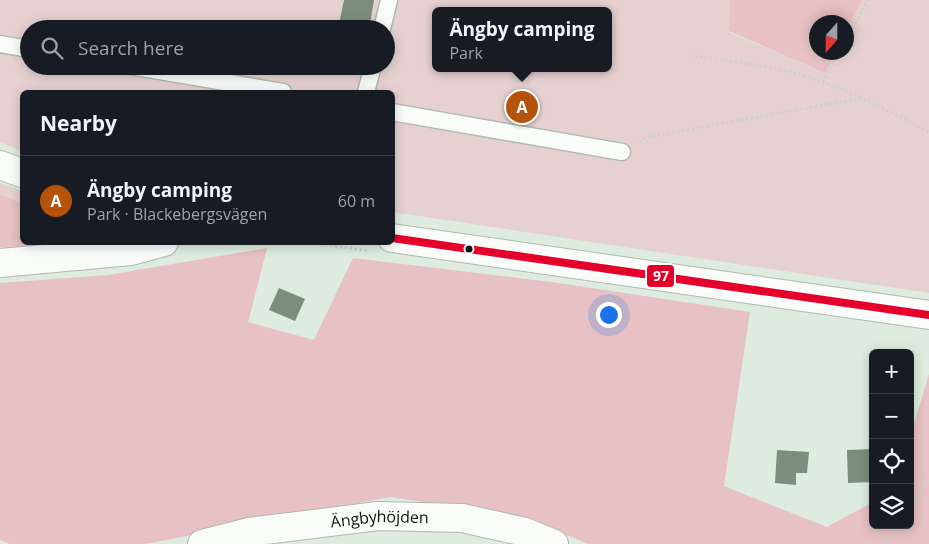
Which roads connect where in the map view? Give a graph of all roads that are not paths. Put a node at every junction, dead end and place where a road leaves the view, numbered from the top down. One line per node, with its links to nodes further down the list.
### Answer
1 (389, 0): 2 (lane)
2 (384, 20)
3 (0, 44): 4 (lane)
4 (20, 47)
5 (183, 75): 7 (lane)
6 (371, 75): 8 (lane)
7 (271, 90)
8 (367, 90)
9 (395, 113): 10 (lane)
10 (622, 152)
11 (0, 165): 12 (street)
12 (20, 173)
13 (395, 238): 16 (street)
14 (153, 245): 15 (street)
15 (0, 263)
16 (929, 315)
17 (527, 538): 18 (street, Ängbyhöjden); 19 (street, Ängbyhöjden)
18 (202, 544)
19 (554, 544)

